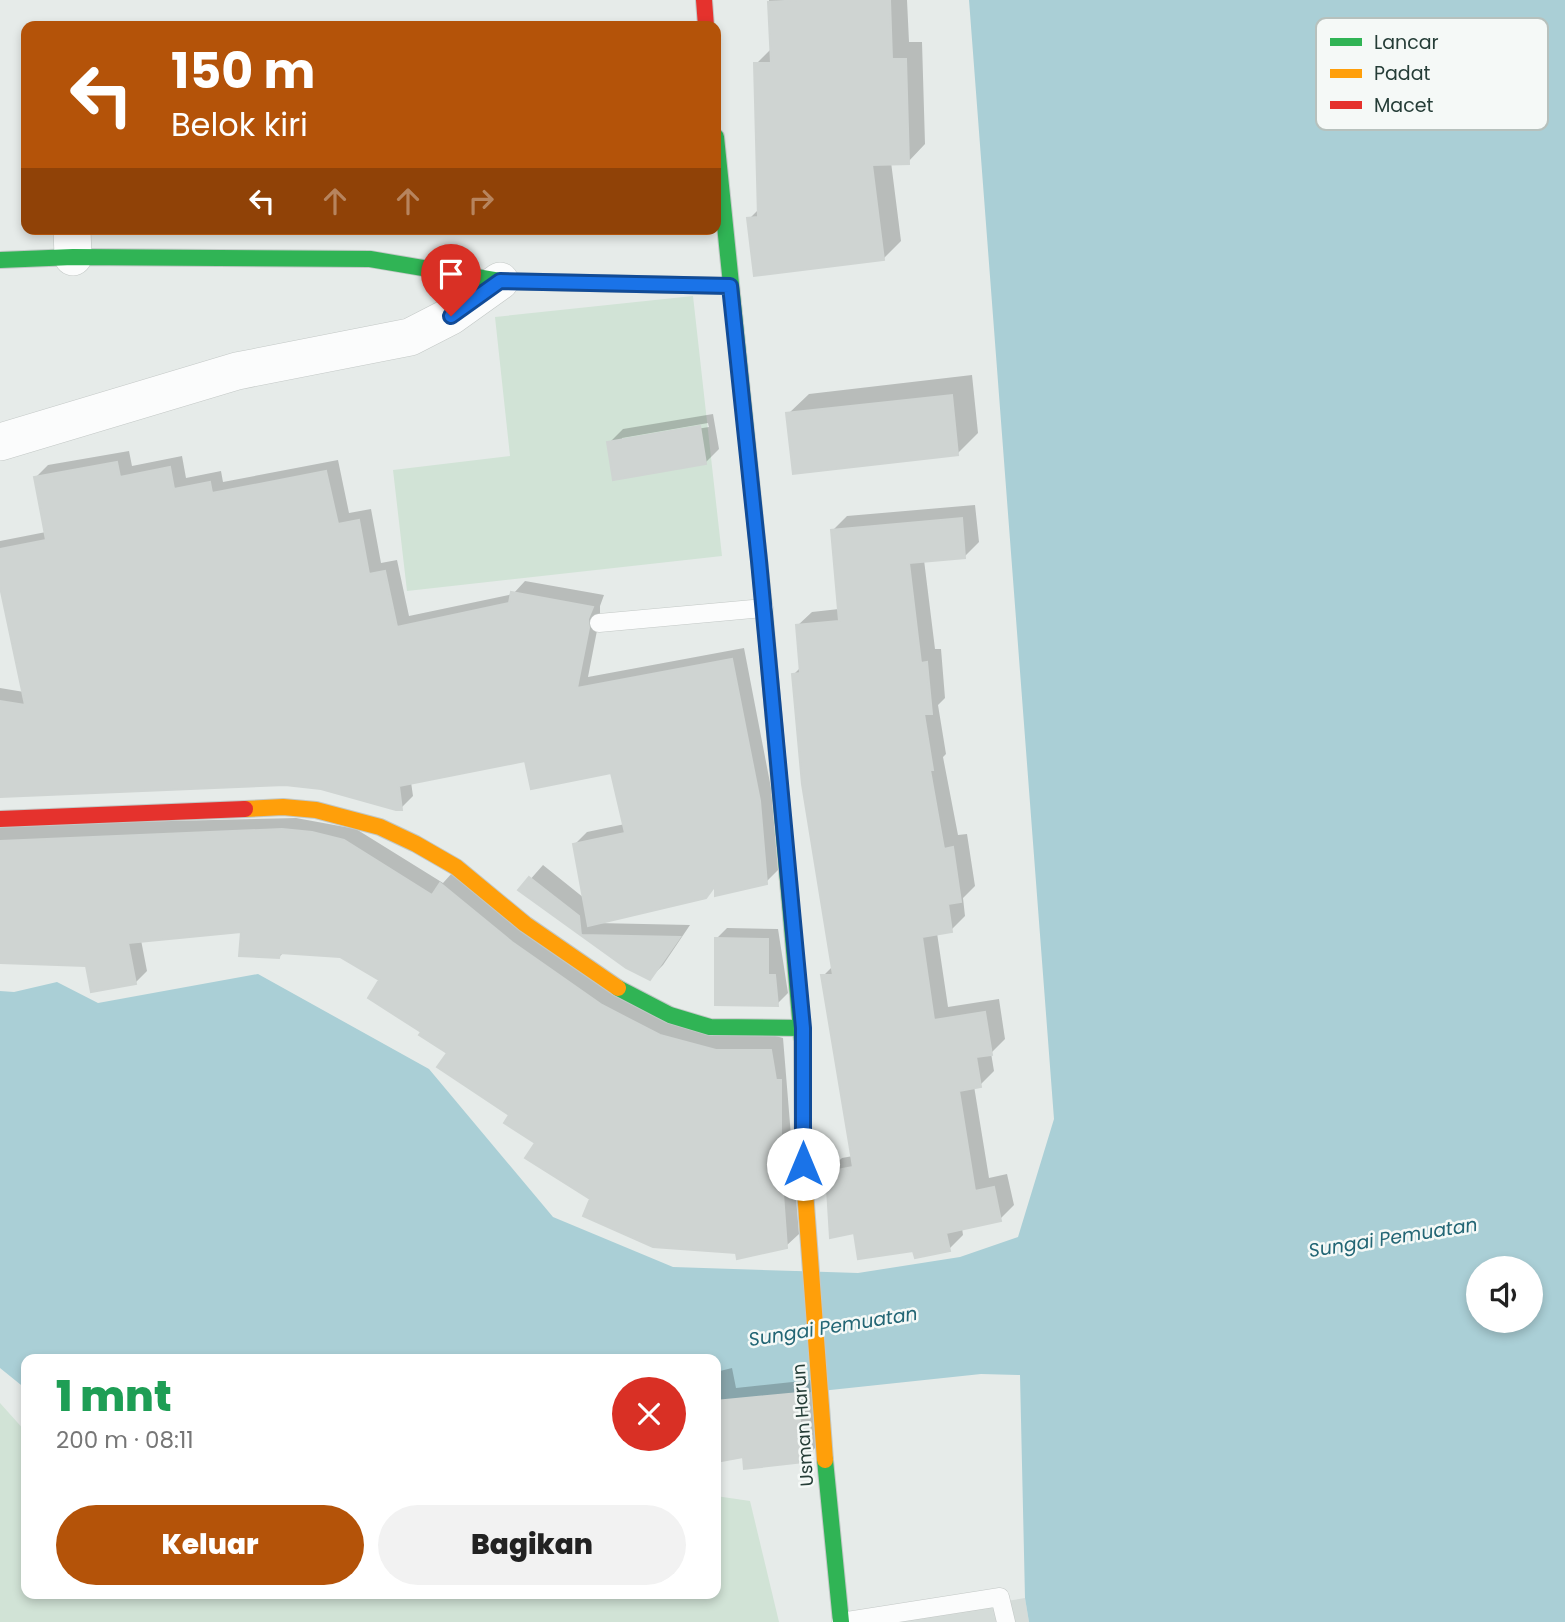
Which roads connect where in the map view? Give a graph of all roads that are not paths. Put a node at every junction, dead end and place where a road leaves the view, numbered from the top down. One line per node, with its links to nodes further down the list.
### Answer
1 (704, 0): 2 (street)
2 (706, 21)
3 (721, 190): 7 (street, Usman Harun)
4 (73, 243): 5 (street); 6 (street)
5 (0, 260)
6 (500, 281): 7 (street); 8 (street)
7 (730, 286): 9 (street, Usman Harun)
8 (0, 442)
9 (764, 608): 10 (lane); 12 (street, Usman Harun)
10 (599, 623)
11 (0, 819): 12 (street)
12 (803, 1028): 13 (street, Usman Harun)
13 (841, 1622): 14 (lane)
14 (1006, 1622)

